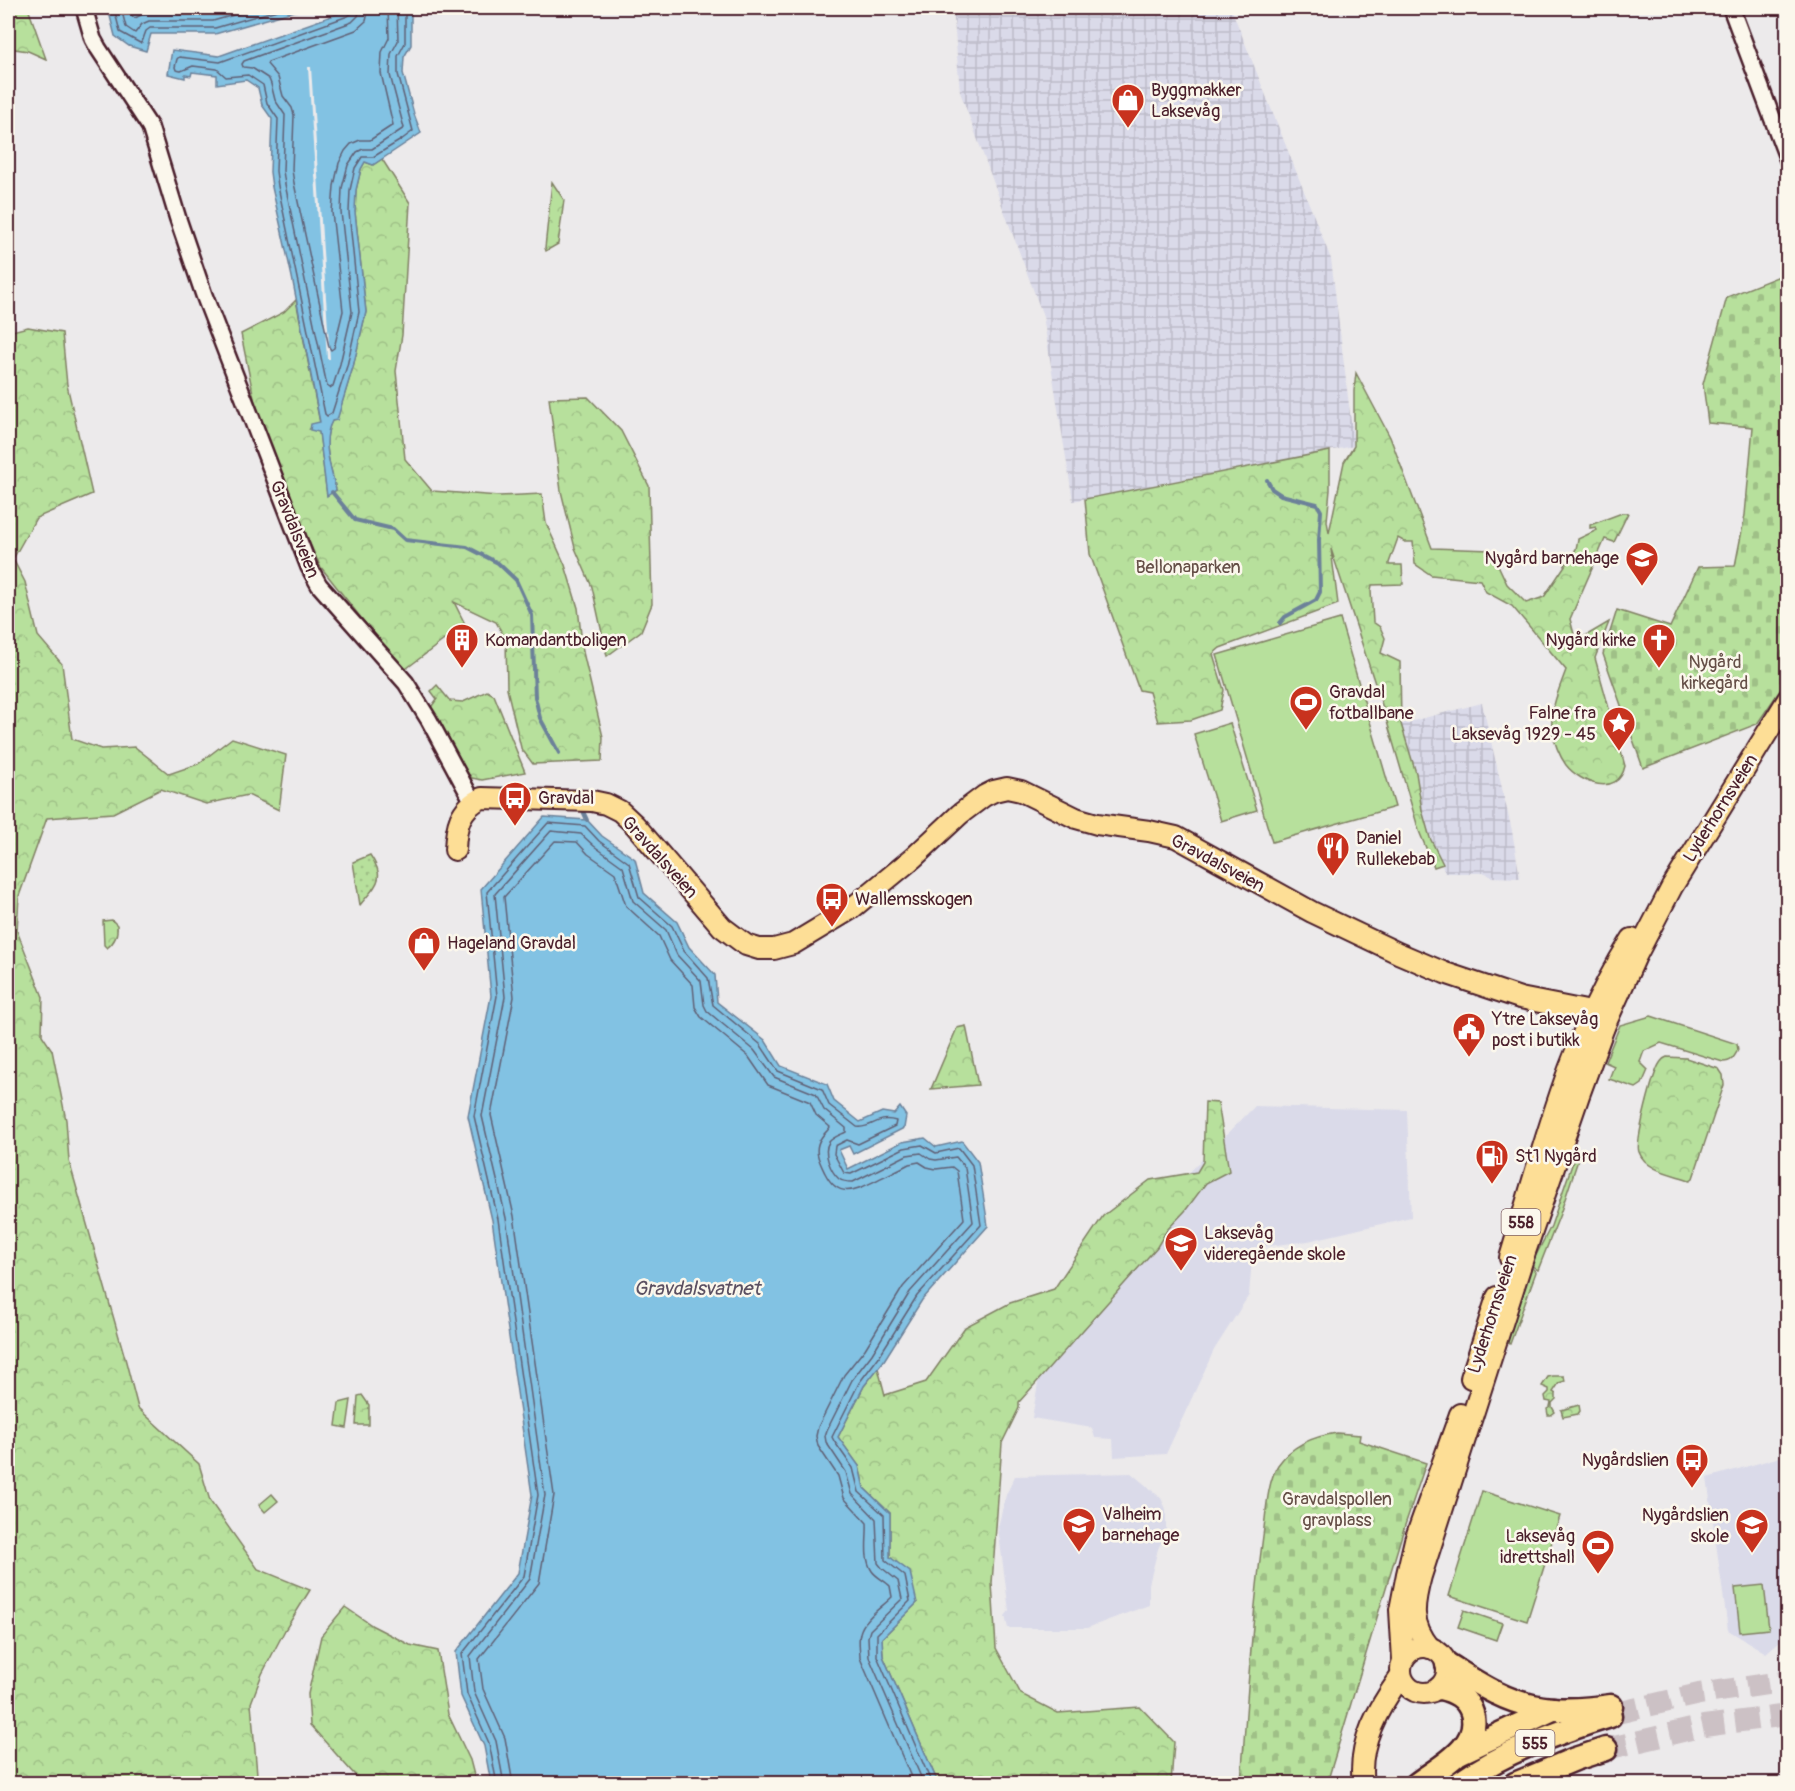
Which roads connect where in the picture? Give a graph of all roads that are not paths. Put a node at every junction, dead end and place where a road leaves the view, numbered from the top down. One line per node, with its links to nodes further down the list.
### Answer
1 (84, 8): 5 (street, Gravdalsveien)
2 (1731, 8): 3 (street)
3 (1788, 160)
4 (1788, 699): 7 (main road, Lyderhornsveien / 558)
5 (473, 802): 6 (main road); 8 (main road, Gravdalsveien)
6 (455, 850)
7 (1671, 887): 9 (main road, Lyderhornsveien / 558); 10 (main road, Lyderhornsveien / 558)
8 (1520, 998): 9 (main road, Gravdalsveien); 11 (main road, Gravdalsveien)
9 (1591, 1012): 10 (main road); 11 (main road, Lyderhornsveien / 558)
10 (1604, 1027): 11 (main road); 12 (main road, Lyderhornsveien / 558)
11 (1583, 1032): 14 (main road, Lyderhornsveien / 558)
12 (1430, 1648): 13 (main road, 558); 14 (main road)
13 (1447, 1664): 15 (main road); 16 (highway, 555)
14 (1402, 1668): 15 (main road); 17 (main road)
15 (1429, 1690): 17 (main road); 19 (highway, 555)
16 (1553, 1709): 19 (highway, 555); 22 (highway, 555)
17 (1375, 1717): 20 (main road)
18 (1606, 1749): 23 (highway, 555)
19 (1459, 1752): 21 (highway, 555)
20 (1363, 1784)
21 (1417, 1784)
22 (1458, 1784)
23 (1515, 1784)

